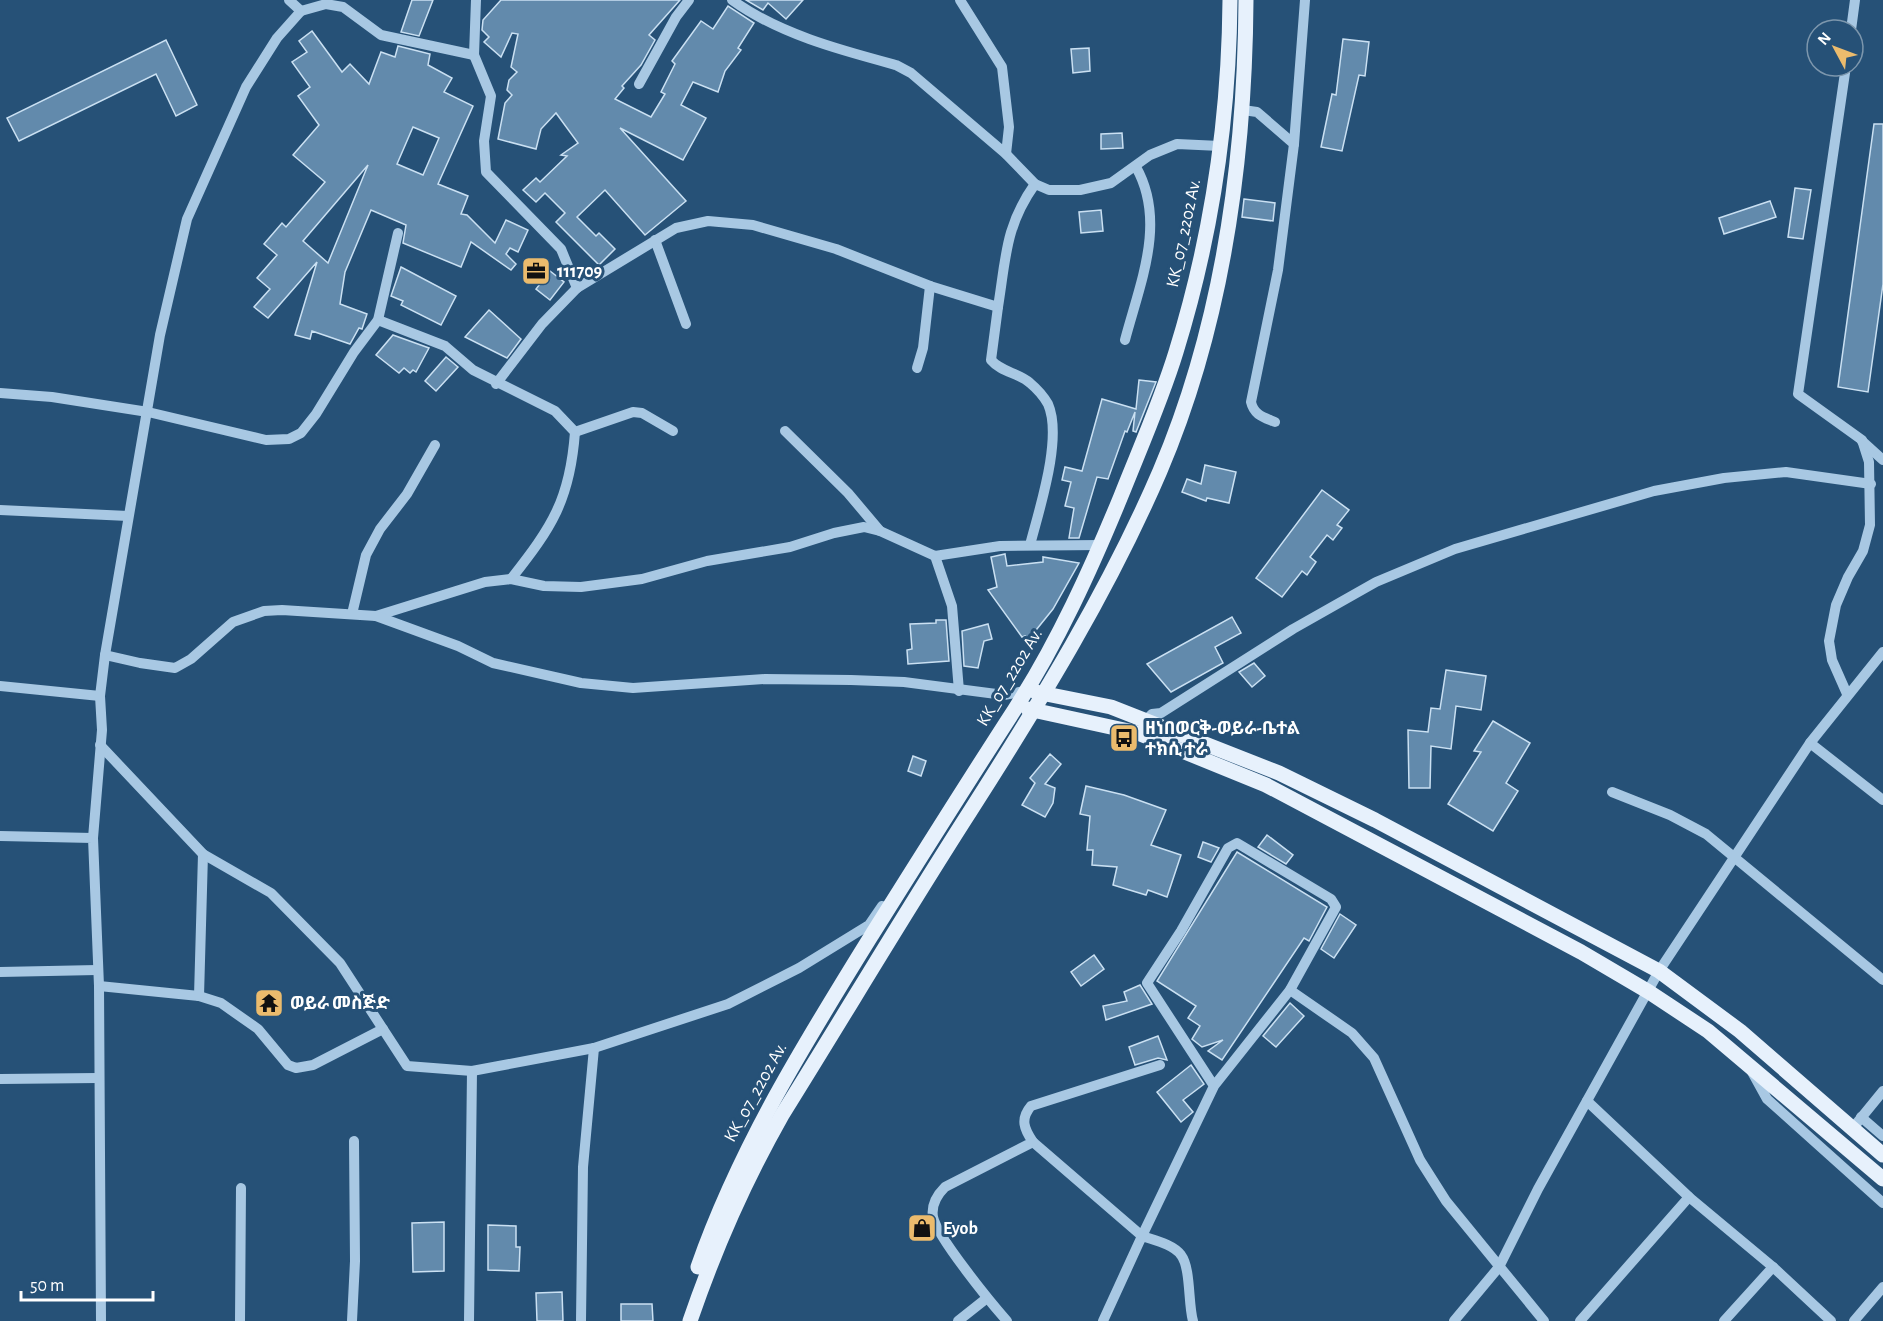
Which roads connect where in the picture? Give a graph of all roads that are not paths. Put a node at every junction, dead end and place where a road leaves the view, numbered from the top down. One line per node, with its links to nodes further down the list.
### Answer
1 (288, 0): 11 (street)
2 (476, 0): 13 (street)
3 (688, 0): 15 (street)
4 (732, 0): 19 (street)
5 (960, 0): 19 (street)
6 (1230, 0): 18 (main road, KK_07_2202 Av.)
7 (1246, 0): 16 (main road)
8 (1305, 0): 17 (street)
9 (1855, 0): 12 (street)
10 (343, 4): 11 (street); 13 (street)
11 (301, 11): 33 (street)
12 (1853, 18)
13 (474, 55): 25 (street)
14 (1844, 78): 38 (street)
15 (639, 84)
16 (1243, 110): 17 (street); 56 (main road)
17 (1294, 144): 34 (street)
18 (1220, 146): 20 (street); 46 (main road, KK_07_2202 Av.)
19 (1006, 154): 21 (street)
20 (1136, 167): 21 (street); 29 (street)
21 (1035, 184): 26 (street)
22 (398, 233): 27 (street)
23 (655, 240): 24 (street); 25 (street); 28 (street)
24 (930, 286): 26 (street); 30 (street)
25 (577, 288): 31 (street)
26 (998, 307): 45 (street)
27 (378, 320): 31 (street); 33 (street)
28 (686, 324)
29 (1125, 340)
30 (917, 368)
31 (496, 384): 37 (street)
32 (0, 393): 33 (street)
33 (148, 412): 43 (street)
34 (1275, 422)
35 (673, 431): 37 (street)
36 (785, 431): 44 (street)
37 (575, 432): 48 (street)
38 (1862, 440): 40 (street); 41 (street)
39 (435, 445): 49 (street)
40 (1883, 460)
41 (1871, 484): 57 (street); 62 (street)
42 (0, 510): 43 (street)
43 (128, 516): 52 (street)
44 (880, 531): 47 (street); 48 (street)
45 (1030, 545): 46 (street); 47 (street)
46 (1101, 545): 55 (main road, KK_07_2202 Av.)
47 (935, 556): 54 (street)
48 (511, 579): 50 (street)
49 (352, 614): 50 (street); 52 (street)
50 (376, 616): 54 (street)
51 (1883, 652): 57 (street)
52 (105, 655): 59 (street)
53 (0, 686): 59 (street)
54 (959, 691): 58 (street)
55 (1025, 691): 56 (main road); 58 (street); 60 (main road, KK_07_2202 Av.)
56 (1044, 693): 61 (main road); 62 (main road)
57 (1847, 694): 64 (street)
58 (1004, 695): 60 (street)
59 (100, 696): 65 (street)
60 (1017, 706): 61 (main road); 68 (main road, KK_07_2202 Av.)
61 (1036, 711): 63 (main road); 111 (main road)
62 (1146, 719): 63 (street); 74 (main road)
63 (1138, 733): 79 (main road)
64 (1810, 743): 67 (street); 72 (street)
65 (100, 745): 70 (street); 71 (street)
66 (1612, 792): 72 (street)
67 (1883, 800)
68 (939, 824): 82 (street); 110 (main road, KK_07_2202 Av.)
69 (0, 836): 70 (street)
70 (93, 838): 73 (street)
71 (203, 854): 80 (street); 81 (street)
72 (1736, 856): 74 (street); 76 (street)
73 (97, 970): 75 (street); 77 (street)
74 (1659, 971): 79 (street); 91 (main road)
75 (0, 972)
76 (1883, 980)
77 (99, 986): 80 (street); 86 (street)
78 (1290, 990): 88 (street); 88 (street); 101 (street)
79 (1649, 992): 84 (main road); 90 (street)
80 (199, 996): 81 (street)
81 (383, 1029): 85 (street)
82 (594, 1048): 85 (street); 109 (street)
83 (1160, 1065): 94 (street)
84 (1749, 1065): 96 (main road); 99 (street)
85 (472, 1071): 108 (street)
86 (98, 1078): 87 (street); 105 (street)
87 (0, 1079)
88 (1214, 1086): 100 (street)
89 (1883, 1091): 91 (street)
90 (1587, 1101): 98 (street); 101 (street)
91 (1856, 1123): 92 (street); 95 (main road)
92 (1883, 1136)
93 (354, 1141): 107 (street)
94 (1033, 1142): 100 (street); 104 (street)
95 (1883, 1155)
96 (1883, 1179)
97 (241, 1188): 106 (street)
98 (1689, 1197): 102 (street); 118 (street)
99 (1883, 1203)
100 (1142, 1236): 114 (street); 115 (street)
101 (1499, 1267): 116 (street); 117 (street)
102 (1773, 1267): 119 (street); 120 (street)
103 (1883, 1287): 121 (street)
104 (987, 1298): 112 (street); 113 (street)
105 (101, 1321)
106 (240, 1321)
107 (352, 1321)
108 (469, 1321)
109 (581, 1321)
110 (679, 1321)
111 (690, 1321)
112 (958, 1321)
113 (1007, 1321)
114 (1103, 1321)
115 (1192, 1321)
116 (1454, 1321)
117 (1544, 1321)
118 (1580, 1321)
119 (1724, 1321)
120 (1831, 1321)
121 (1854, 1321)

